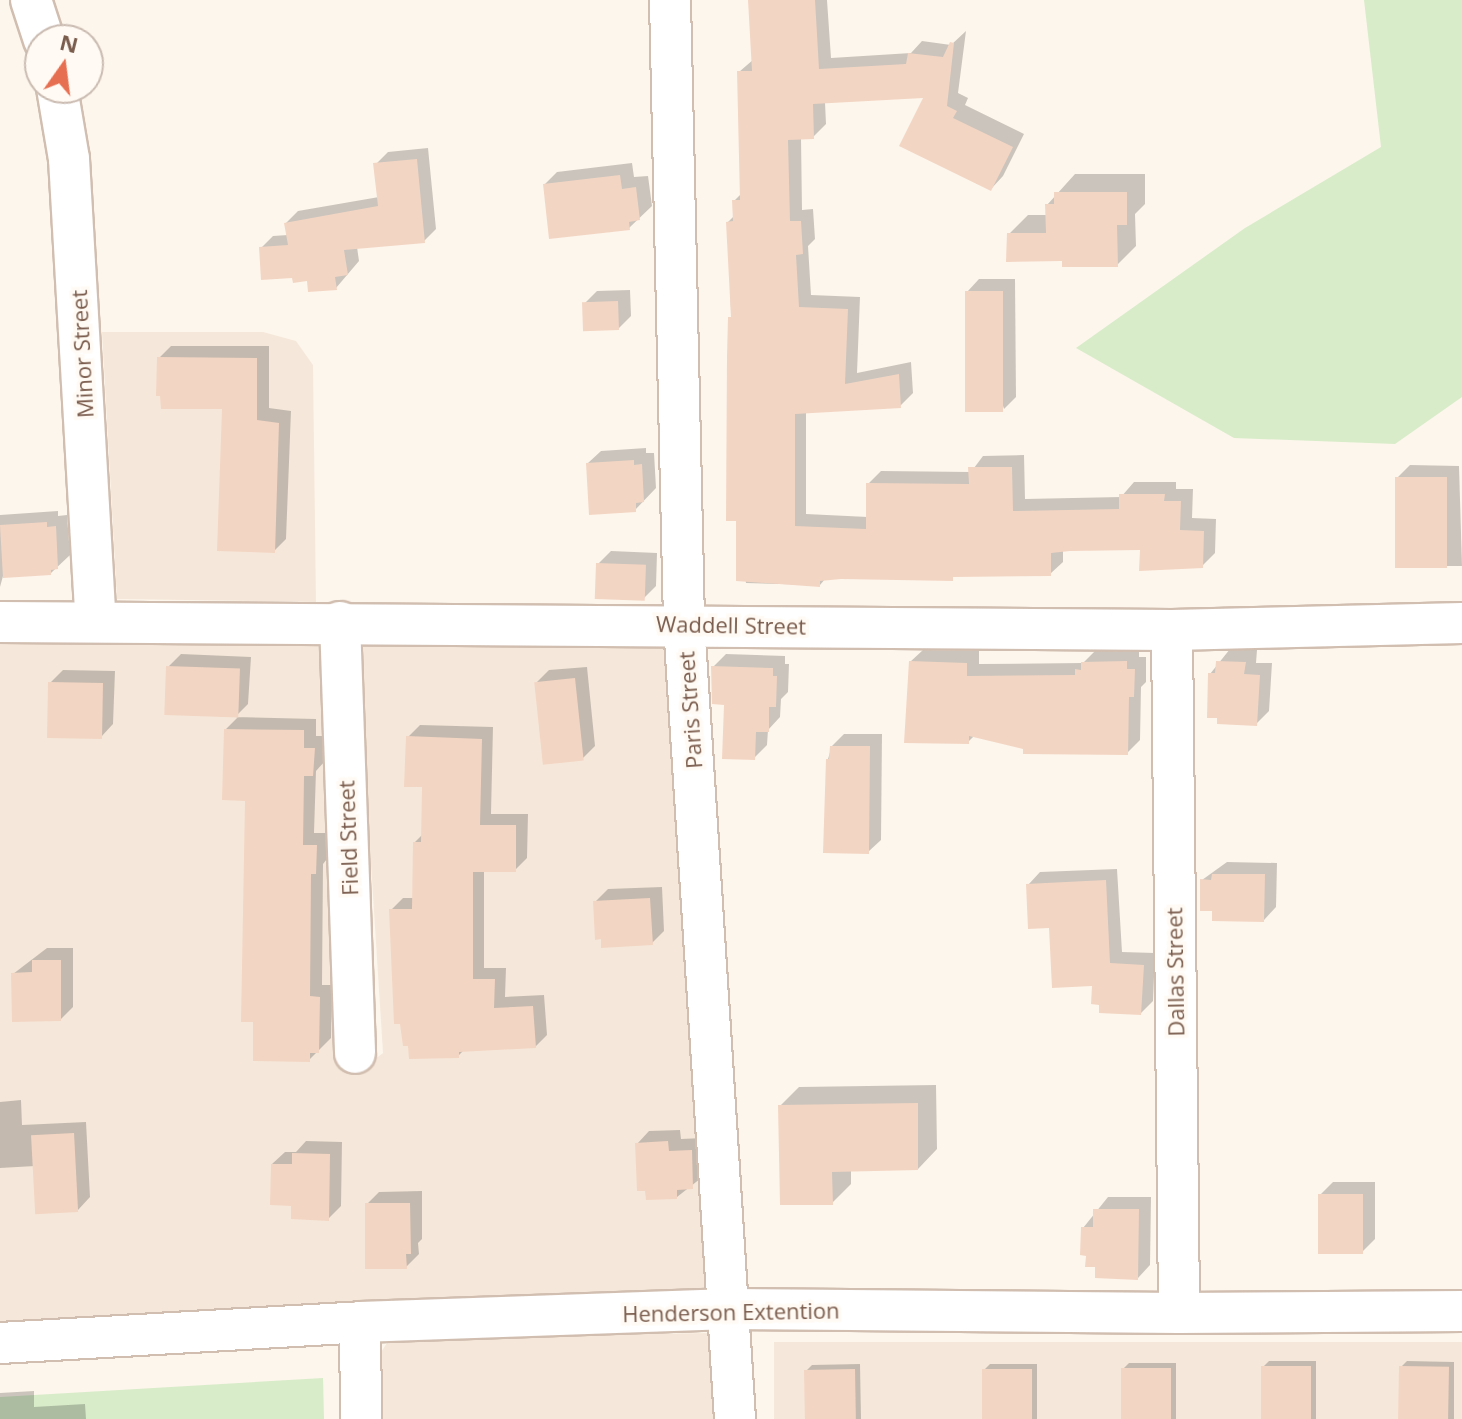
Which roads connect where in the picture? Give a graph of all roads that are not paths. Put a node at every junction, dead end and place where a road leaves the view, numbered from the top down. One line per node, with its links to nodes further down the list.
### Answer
1 (31, 0): 3 (street)
2 (670, 0): 9 (street, Paris Street)
3 (39, 24)
4 (60, 104): 5 (street, Minor Street)
5 (96, 621): 6 (street, Waddell Street); 7 (street, Waddell Street)
6 (0, 622)
7 (340, 622): 9 (street, Waddell Street); 11 (street, Field Street)
8 (1462, 623): 10 (street, Waddell Street)
9 (684, 624): 10 (street, Waddell Street); 12 (street, Paris Street)
10 (1172, 630): 14 (street, Dallas Street)
11 (355, 1053)
12 (730, 1309): 14 (street, Henderson Extention); 15 (street, Henderson Extention); 18 (street, Paris Street)
13 (1462, 1311): 14 (street, Henderson Extention)
14 (1179, 1313)
15 (360, 1322): 16 (street, Henderson Extention); 17 (street)
16 (0, 1343)
17 (361, 1419)
18 (735, 1419)

